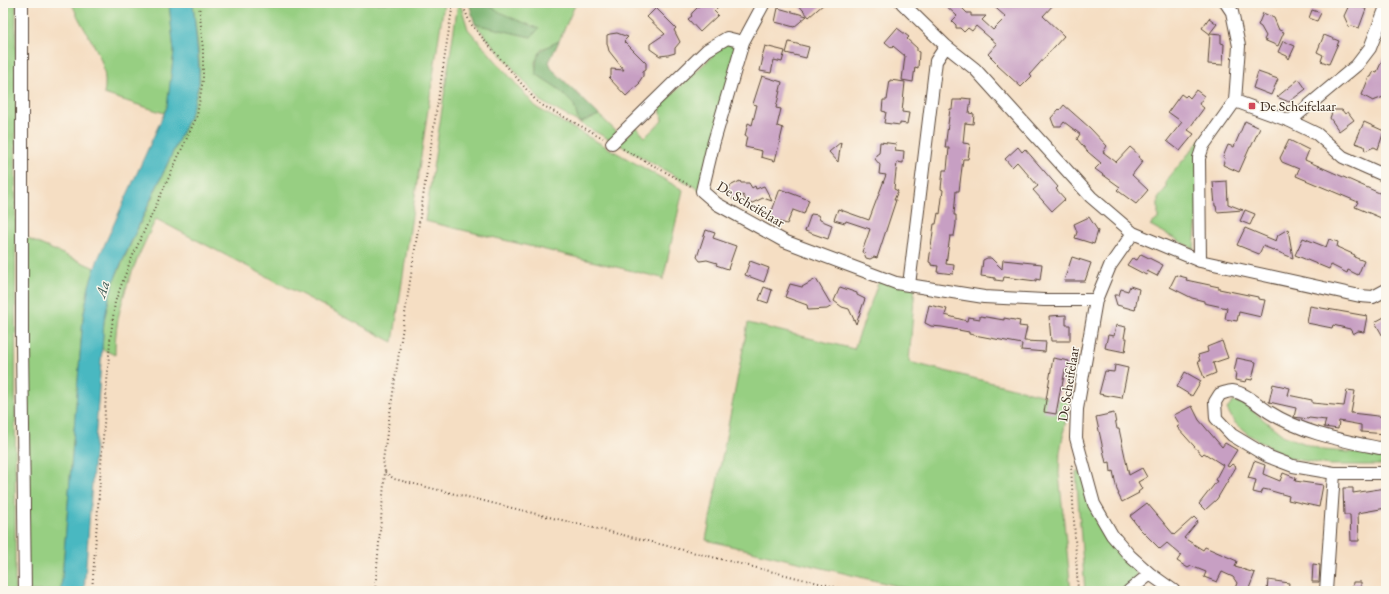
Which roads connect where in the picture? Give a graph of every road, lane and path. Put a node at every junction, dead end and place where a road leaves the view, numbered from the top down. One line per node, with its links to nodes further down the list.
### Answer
1 (22, 3): 27 (street)
2 (199, 3): 28 (path)
3 (453, 3): 23 (path)
4 (462, 3): 13 (path)
5 (764, 3): 9 (street, De Scheifelaar)
6 (902, 3): 10 (street)
7 (1226, 3): 11 (street)
8 (1386, 7): 12 (street)
9 (743, 42): 13 (street); 15 (street, De Scheifelaar)
10 (946, 46): 16 (street); 18 (street)
11 (1235, 101): 12 (street); 17 (street)
12 (1290, 121): 14 (street)
13 (612, 143): 15 (path)
14 (1386, 176)
15 (702, 191): 18 (street, De Scheifelaar)
16 (1133, 233): 17 (street); 20 (street, De Scheifelaar)
17 (1200, 262): 19 (street)
18 (909, 285): 20 (street, De Scheifelaar)
19 (1386, 290)
20 (1096, 300): 22 (street, De Scheifelaar)
21 (1386, 447): 24 (street)
22 (1078, 448): 26 (street, De Scheifelaar); 31 (path)
23 (385, 472): 29 (path); 30 (path)
24 (1334, 473): 25 (street); 34 (street)
25 (1386, 473)
26 (1150, 574): 32 (street); 33 (street, De Scheifelaar)
27 (25, 591)
28 (92, 591)
29 (375, 591)
30 (851, 591)
31 (1078, 591)
32 (1128, 591)
33 (1174, 591)
34 (1326, 591)

